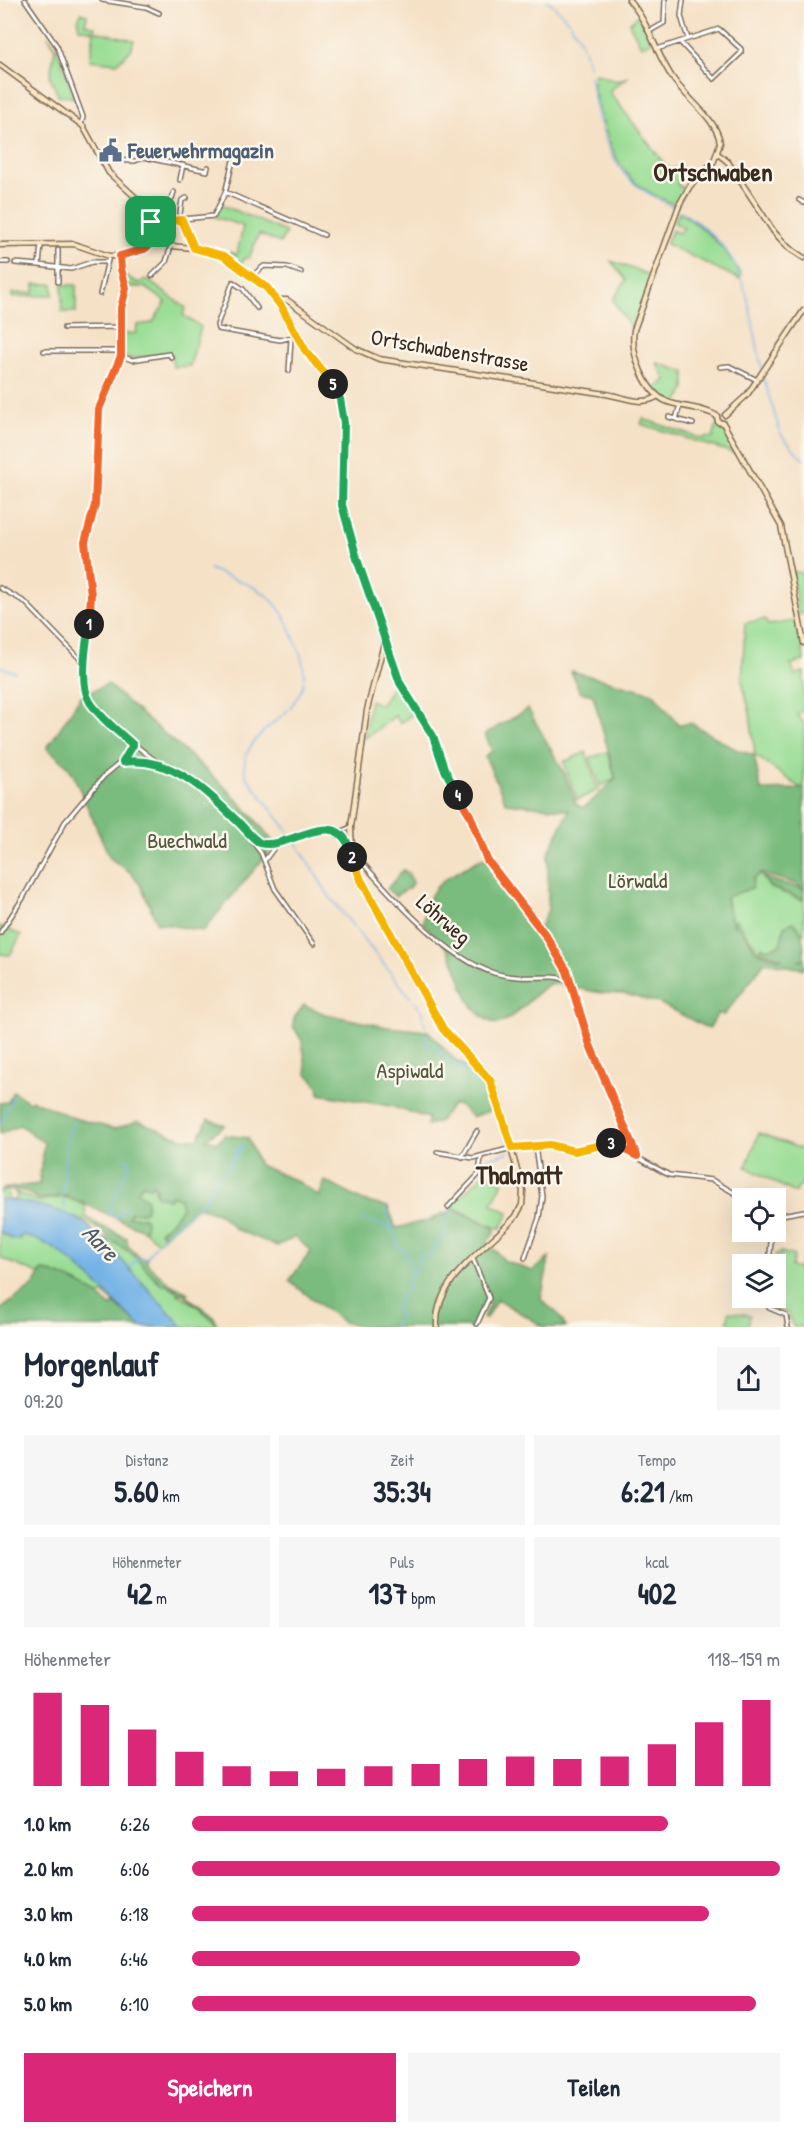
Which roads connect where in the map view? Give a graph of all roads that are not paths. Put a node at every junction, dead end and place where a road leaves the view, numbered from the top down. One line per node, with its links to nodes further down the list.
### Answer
1 (25, 0): 12 (street)
2 (102, 0): 6 (street)
3 (629, 0): 7 (main road)
4 (665, 0): 7 (street)
5 (683, 0): 8 (street)
6 (159, 13)
7 (650, 31): 10 (main road)
8 (688, 39): 9 (street); 9 (street)
9 (680, 42): 10 (street)
10 (657, 49): 13 (main road)
11 (0, 65): 12 (main road)
12 (81, 124): 14 (main road)
13 (718, 154): 36 (main road); 63 (main road)
14 (100, 160): 16 (street); 24 (main road)
15 (233, 161): 20 (street)
16 (183, 165): 17 (street); 18 (street)
17 (208, 167)
18 (180, 180)
19 (174, 192): 24 (street)
20 (225, 192): 25 (street); 27 (street)
21 (188, 198): 25 (street)
22 (799, 200): 23 (street)
23 (804, 203)
24 (148, 212): 26 (main road)
25 (181, 220): 26 (street); 32 (street)
26 (151, 222): 28 (main road)
27 (324, 235)
28 (158, 238): 31 (main road, Ortschwabenstrasse); 35 (main road)
29 (0, 245): 30 (main road)
30 (41, 245): 34 (main road); 41 (street)
31 (171, 246): 32 (main road, Ortschwabenstrasse); 44 (street)
32 (194, 248): 45 (main road, Ortschwabenstrasse)
33 (58, 250): 42 (street)
34 (109, 256): 35 (main road); 39 (street)
35 (120, 256): 53 (street)
36 (804, 258)
37 (0, 262): 38 (street)
38 (8, 262)
39 (107, 262): 42 (street); 47 (street)
40 (15, 263): 41 (street)
41 (39, 265): 42 (street)
42 (58, 266): 46 (street)
43 (301, 272): 45 (street)
44 (152, 276)
45 (252, 276): 48 (main road, Ortschwabenstrasse)
46 (58, 282)
47 (100, 294)
48 (277, 300): 49 (main road, Ortschwabenstrasse); 50 (main road)
49 (292, 304): 50 (main road); 63 (main road, Ortschwabenstrasse)
50 (281, 306): 55 (main road)
51 (257, 308): 56 (street)
52 (804, 310): 62 (main road)
53 (121, 327): 54 (street); 58 (street)
54 (64, 328)
55 (297, 336): 56 (street); 72 (main road)
56 (291, 339): 61 (street)
57 (44, 351): 58 (street)
58 (121, 354): 59 (street); 76 (street)
59 (171, 357)
60 (720, 366): 62 (street)
61 (289, 371)
62 (757, 380): 65 (main road)
63 (658, 396): 64 (main road)
64 (680, 405): 66 (main road); 68 (street)
65 (725, 415): 66 (main road); 69 (main road)
66 (717, 416): 69 (main road)
67 (669, 417): 68 (street)
68 (676, 419): 70 (street)
69 (723, 423): 73 (main road)
70 (693, 424)
71 (0, 588): 76 (street)
72 (384, 639): 74 (main road); 75 (street)
73 (804, 643)
74 (383, 652): 75 (street); 80 (main road)
75 (390, 653): 88 (street)
76 (84, 663): 77 (street)
77 (133, 745): 78 (street); 79 (street)
78 (123, 762): 79 (street); 86 (street)
79 (158, 762): 82 (street)
80 (351, 827): 81 (street); 84 (main road)
81 (338, 833): 83 (street); 84 (street, Löhrweg)
82 (254, 839): 83 (street); 85 (street)
83 (277, 844): 85 (street)
84 (351, 848): 88 (street, Löhrweg); 91 (main road)
85 (265, 860): 87 (street)
86 (0, 933)
87 (314, 944)
88 (571, 981): 93 (street)
89 (477, 1131): 94 (street)
90 (535, 1146): 91 (street); 93 (street); 100 (street)
91 (512, 1148): 95 (street); 101 (main road)
92 (437, 1152): 94 (street)
93 (637, 1156): 96 (street)
94 (462, 1157): 95 (street)
95 (481, 1157): 97 (street)
96 (732, 1192)
97 (448, 1207)
98 (804, 1211): 99 (street)
99 (786, 1214)
100 (525, 1258)
101 (474, 1259): 103 (street); 104 (main road)
102 (769, 1308): 105 (street)
103 (477, 1324)
104 (437, 1327)
105 (788, 1327)

